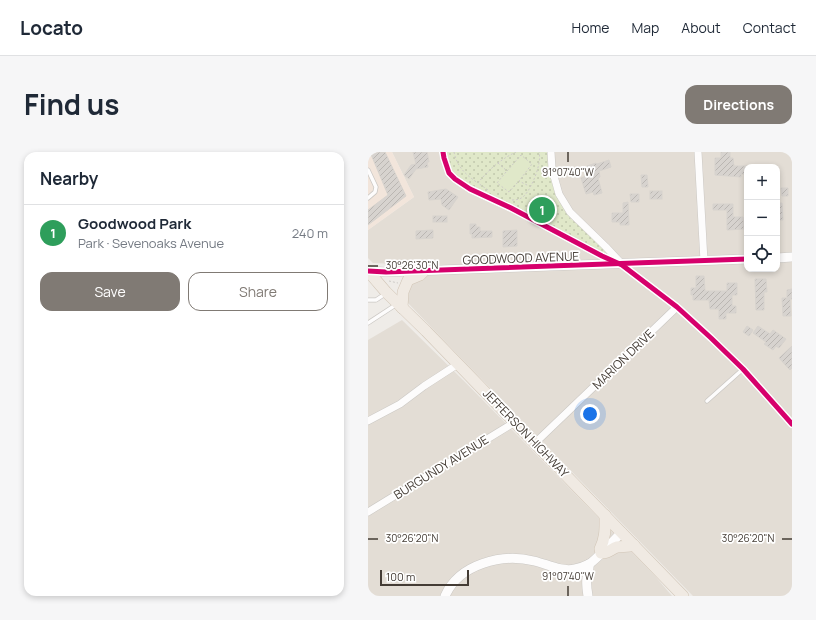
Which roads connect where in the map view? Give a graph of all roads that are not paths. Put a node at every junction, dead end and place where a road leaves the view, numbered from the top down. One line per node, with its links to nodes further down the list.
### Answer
1 (443, 152): 10 (street)
2 (550, 152): 10 (street)
3 (698, 152): 9 (street)
4 (368, 170): 5 (lane)
5 (368, 198)
6 (792, 257): 7 (street)
7 (780, 258)
8 (744, 259): 9 (street, GOODWOOD AVENUE)
9 (704, 261): 10 (street, GOODWOOD AVENUE)
10 (622, 264): 12 (street, GOODWOOD AVENUE); 16 (street)
11 (368, 271): 12 (street, GOODWOOD AVENUE); 13 (main road, JEFFERSON HIGHWAY)
12 (424, 271): 15 (main road)
13 (386, 292): 14 (lane); 15 (main road, JEFFERSON HIGHWAY)
14 (368, 300)
15 (400, 306): 17 (lane); 18 (main road, JEFFERSON HIGHWAY)
16 (677, 307): 19 (street); 24 (street, MARION DRIVE)
17 (368, 323)
18 (458, 364): 21 (street); 22 (main road, JEFFERSON HIGHWAY)
19 (743, 369): 20 (lane); 23 (street)
20 (707, 401)
21 (368, 422)
22 (515, 422): 24 (main road, JEFFERSON HIGHWAY); 25 (street, BURGUNDY AVENUE)
23 (792, 424)
24 (535, 443): 26 (main road, JEFFERSON HIGHWAY)
25 (368, 512)
26 (605, 515): 27 (main road, JEFFERSON HIGHWAY); 29 (main road)
27 (622, 532): 28 (main road, JEFFERSON HIGHWAY); 29 (street)
28 (634, 544): 29 (main road); 33 (main road, JEFFERSON HIGHWAY)
29 (601, 553): 30 (street)
30 (589, 564): 31 (street); 32 (street)
31 (445, 596)
32 (588, 596)
33 (683, 596)

